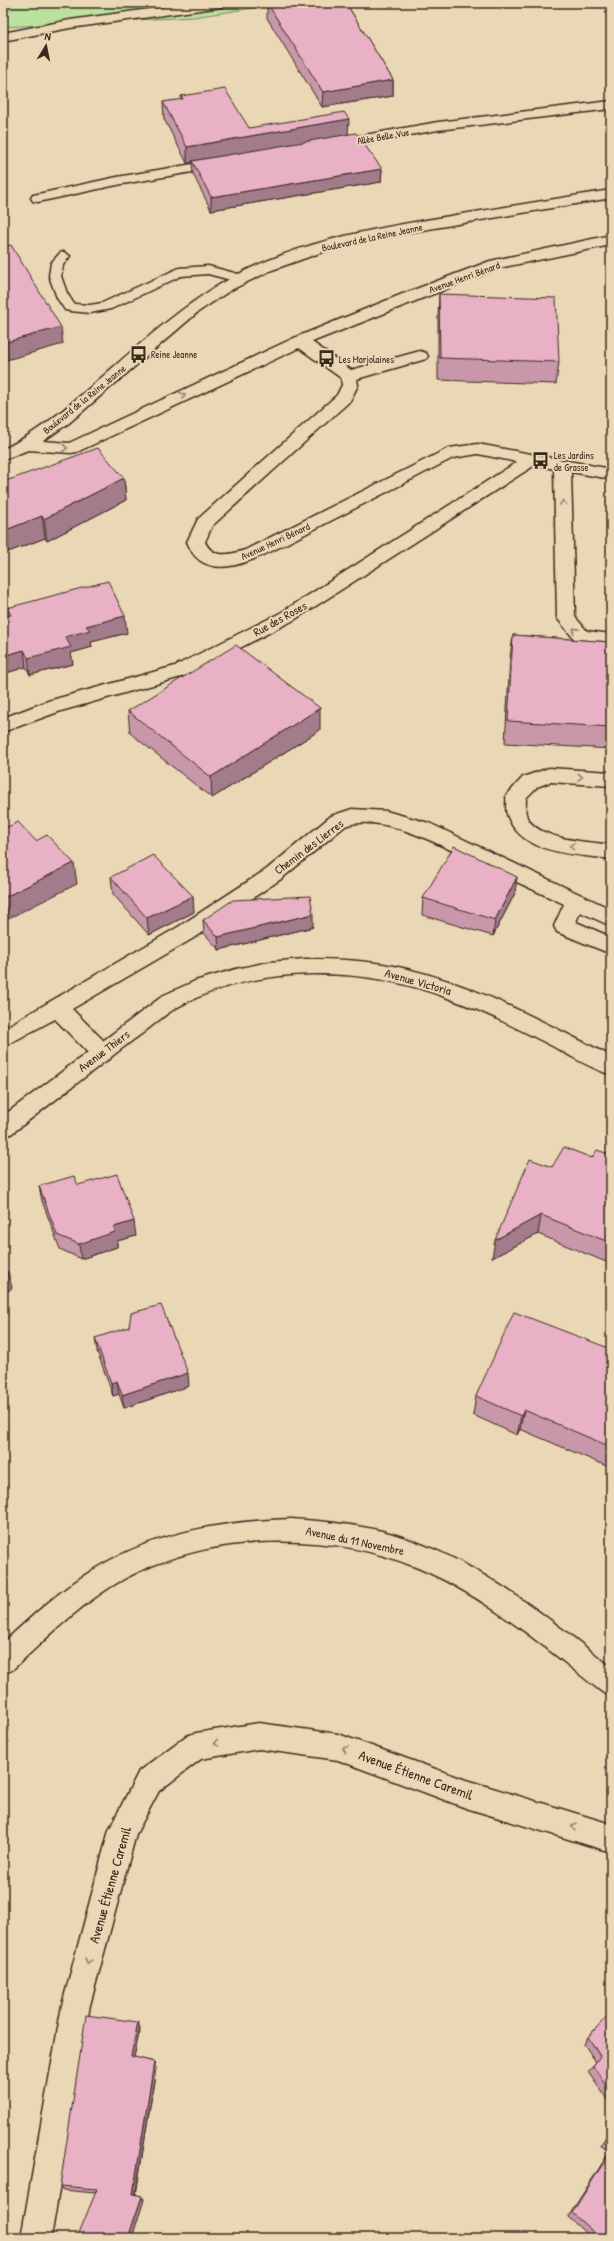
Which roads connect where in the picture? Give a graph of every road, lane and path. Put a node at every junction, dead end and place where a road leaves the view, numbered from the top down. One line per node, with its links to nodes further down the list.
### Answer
1 (222, 3): 2 (street)
2 (3, 36)
3 (611, 105): 4 (street, Allée Belle Vue)
4 (320, 147)
5 (235, 161): 7 (street)
6 (611, 194): 10 (street, Boulevard de la Reine Jeanne)
7 (38, 198)
8 (611, 240): 11 (street, Avenue Henri Bénard)
9 (64, 256): 10 (lane)
10 (242, 279): 14 (street, Boulevard de la Reine Jeanne)
11 (300, 341): 13 (street); 14 (street, Avenue Henri Bénard, one-way to 11)
12 (420, 356): 13 (street)
13 (349, 376): 16 (street, Avenue Henri Bénard)
14 (26, 445): 15 (street, Boulevard de la Reine Jeanne)
15 (3, 455)
16 (532, 460): 17 (street, Avenue Henri Bénard); 20 (street, Rue des Roses)
17 (562, 464): 18 (street, Avenue Henri Bénard); 19 (street, one-way to 17)
18 (611, 474)
19 (611, 640)
20 (3, 725)
21 (611, 779): 22 (street, one-way to 21)
22 (611, 852)
23 (575, 902): 24 (street); 25 (street); 27 (street, Chemin des Lierres)
24 (611, 918)
25 (611, 946)
26 (210, 984): 29 (street, Avenue Thiers); 30 (street, Avenue Victoria)
27 (58, 1009): 28 (street); 29 (street)
28 (3, 1039)
29 (102, 1053): 31 (street, Avenue Thiers)
30 (611, 1066)
31 (3, 1128)
32 (3, 1661): 33 (street, Avenue du 11 Novembre)
33 (611, 1683)
34 (611, 1838): 35 (street, Avenue Étienne Caremil, one-way to 35)
35 (36, 2238)

